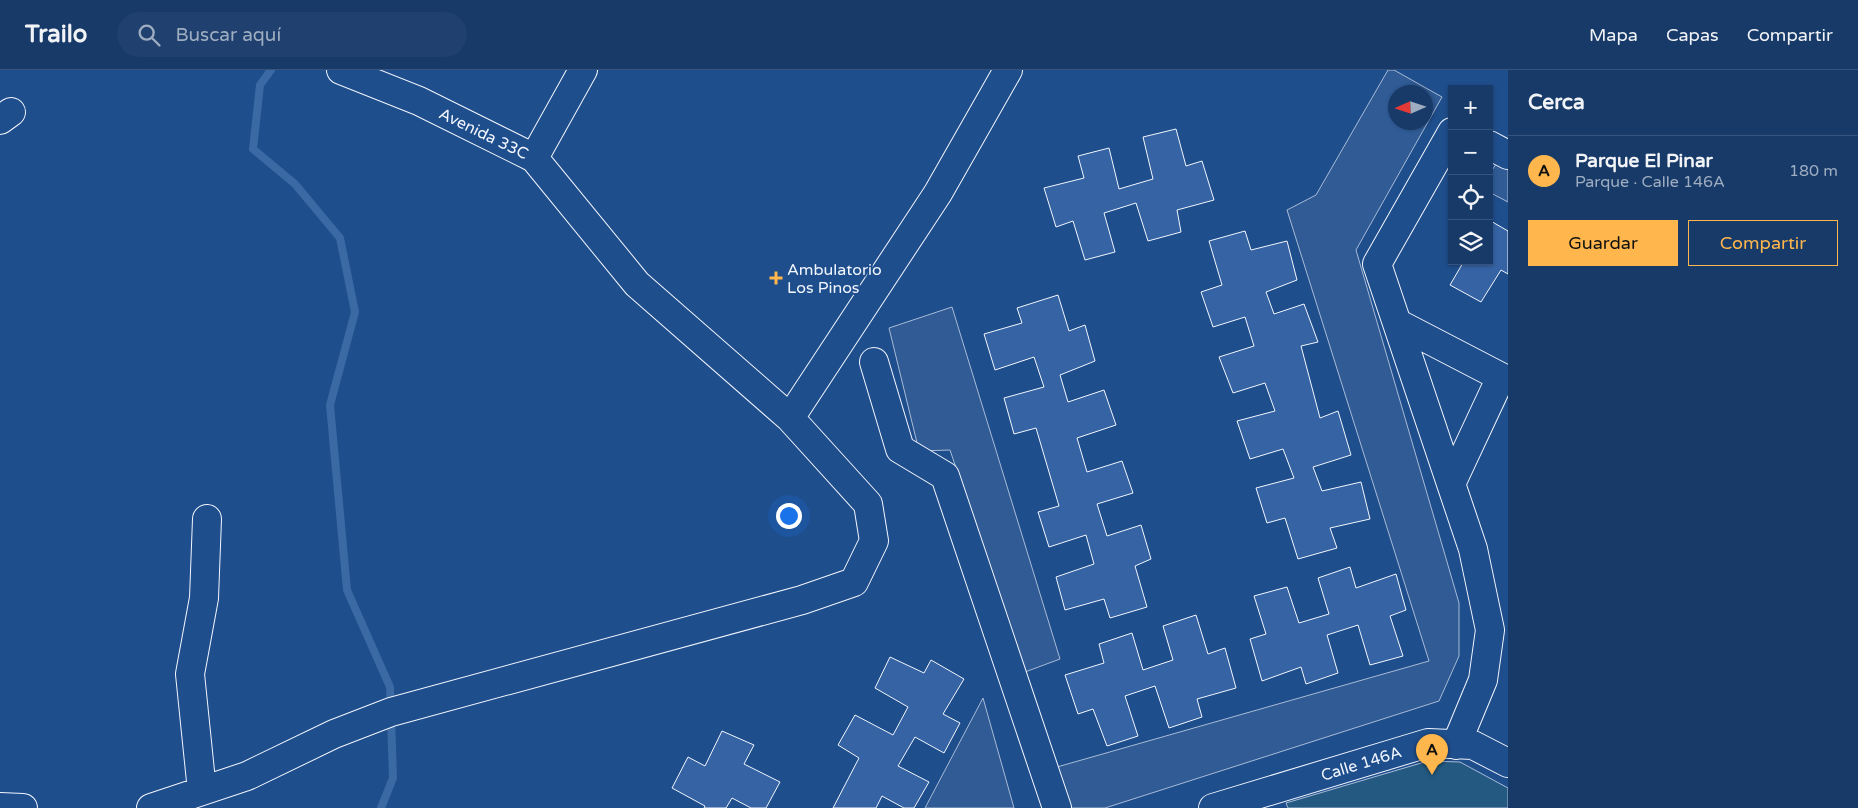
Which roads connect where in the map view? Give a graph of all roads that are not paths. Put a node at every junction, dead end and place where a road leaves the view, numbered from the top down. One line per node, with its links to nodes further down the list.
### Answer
1 (341, 70): 7 (street, Avenida 33C)
2 (583, 70): 7 (street, Avenida 33C)
3 (1008, 70): 10 (street)
4 (1448, 139): 8 (street)
5 (1493, 147): 6 (street)
6 (1508, 154)
7 (534, 158): 10 (street)
8 (1397, 324): 11 (street); 11 (street)
9 (874, 362): 19 (street)
10 (790, 418): 15 (street)
11 (1451, 484): 13 (street)
12 (207, 519): 15 (street)
13 (1456, 745): 14 (street, Calle 146A); 20 (street, Calle 146A)
14 (1508, 763)
15 (202, 791): 18 (street)
16 (0, 807): 17 (street)
17 (23, 808)
18 (151, 808)
19 (1057, 808)
20 (1213, 808)

